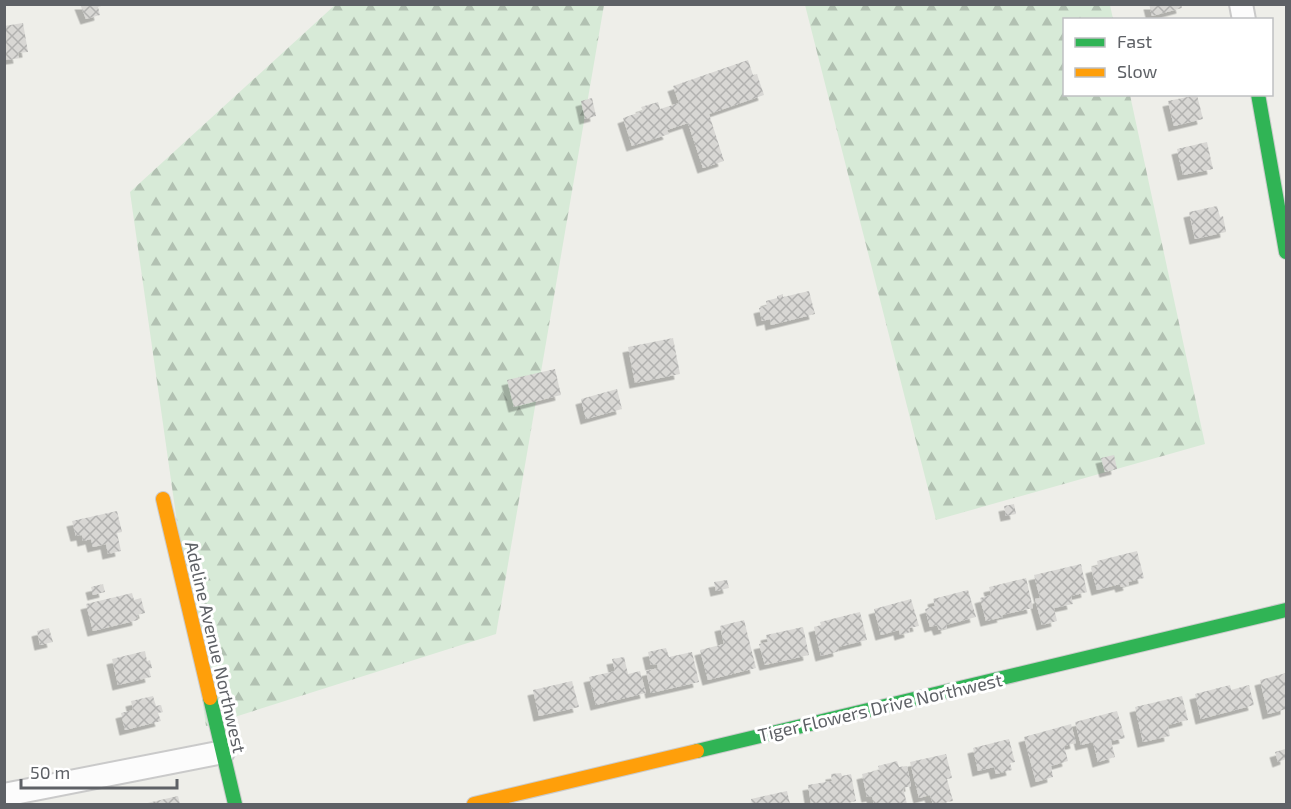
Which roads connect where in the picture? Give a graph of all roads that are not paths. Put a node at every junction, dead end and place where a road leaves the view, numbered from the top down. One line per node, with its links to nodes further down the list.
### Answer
1 (1258, 96): 2 (street)
2 (1287, 252)
3 (163, 499): 5 (street, Adeline Avenue Northwest)
4 (1287, 610): 8 (street, Tiger Flowers Drive Northwest)
5 (223, 752): 6 (street); 7 (street, Adeline Avenue Northwest)
6 (4, 795)
7 (235, 804)
8 (474, 804)

